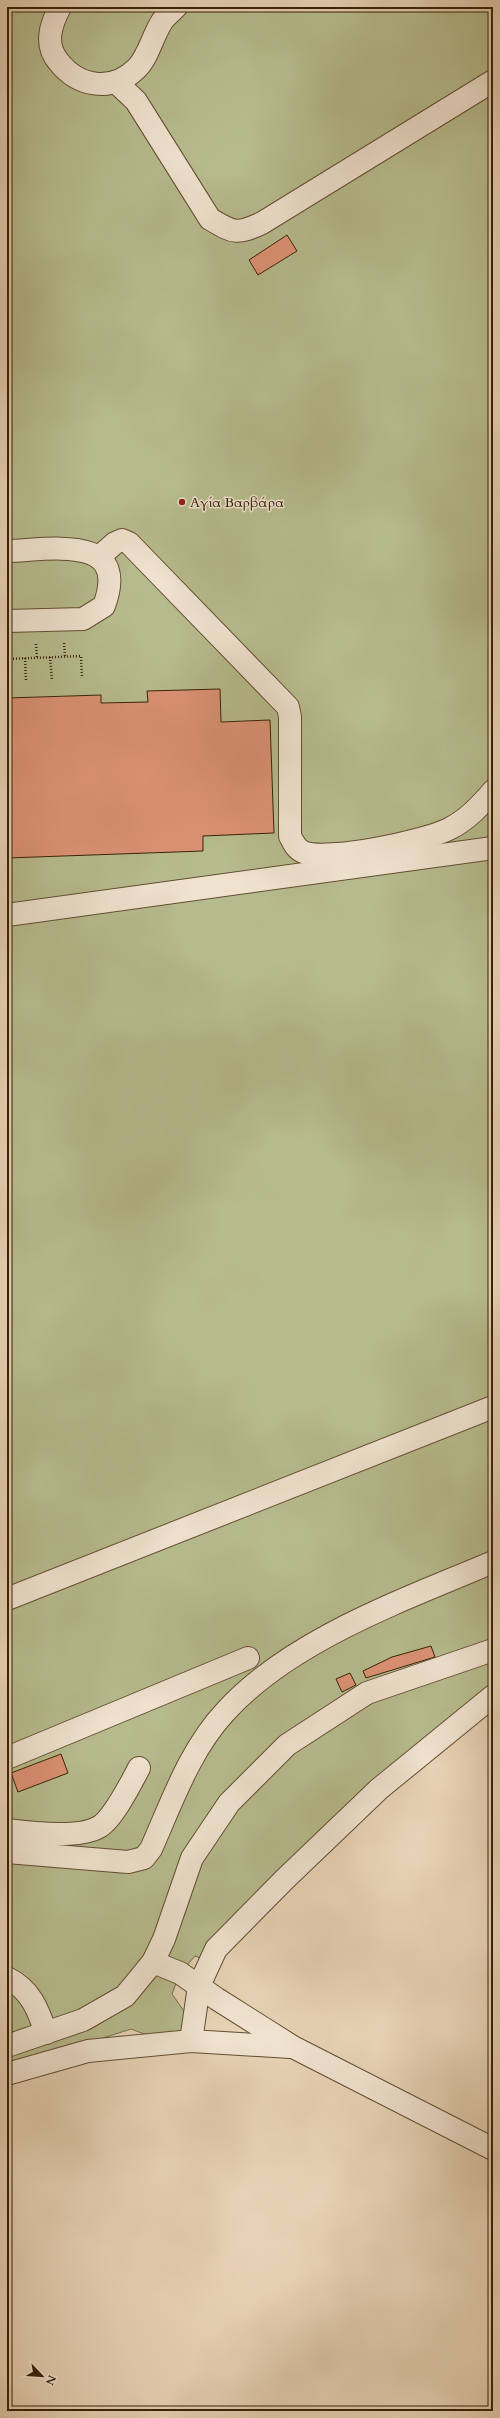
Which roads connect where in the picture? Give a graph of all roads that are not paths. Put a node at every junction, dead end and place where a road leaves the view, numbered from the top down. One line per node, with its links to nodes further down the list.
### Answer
1 (60, 7): 4 (street)
2 (176, 7): 4 (street)
3 (493, 81): 4 (street)
4 (116, 82)
5 (7, 551): 6 (street)
6 (99, 557): 7 (street); 8 (street)
7 (7, 621)
8 (493, 791)
9 (493, 848): 10 (street)
10 (7, 915)
11 (493, 1407): 13 (street)
12 (493, 1562): 20 (street)
13 (7, 1599)
14 (493, 1650): 21 (street)
15 (248, 1658): 17 (street)
16 (493, 1696): 23 (street)
17 (7, 1758)
18 (139, 1768): 19 (street)
19 (7, 1830)
20 (7, 1852)
21 (153, 1962): 23 (street); 24 (street)
22 (7, 1978): 24 (street)
23 (199, 1986): 25 (street); 27 (street)
24 (46, 2033): 26 (street)
25 (191, 2040): 27 (street); 28 (street)
26 (7, 2046)
27 (293, 2047): 29 (street)
28 (7, 2074)
29 (493, 2149)

